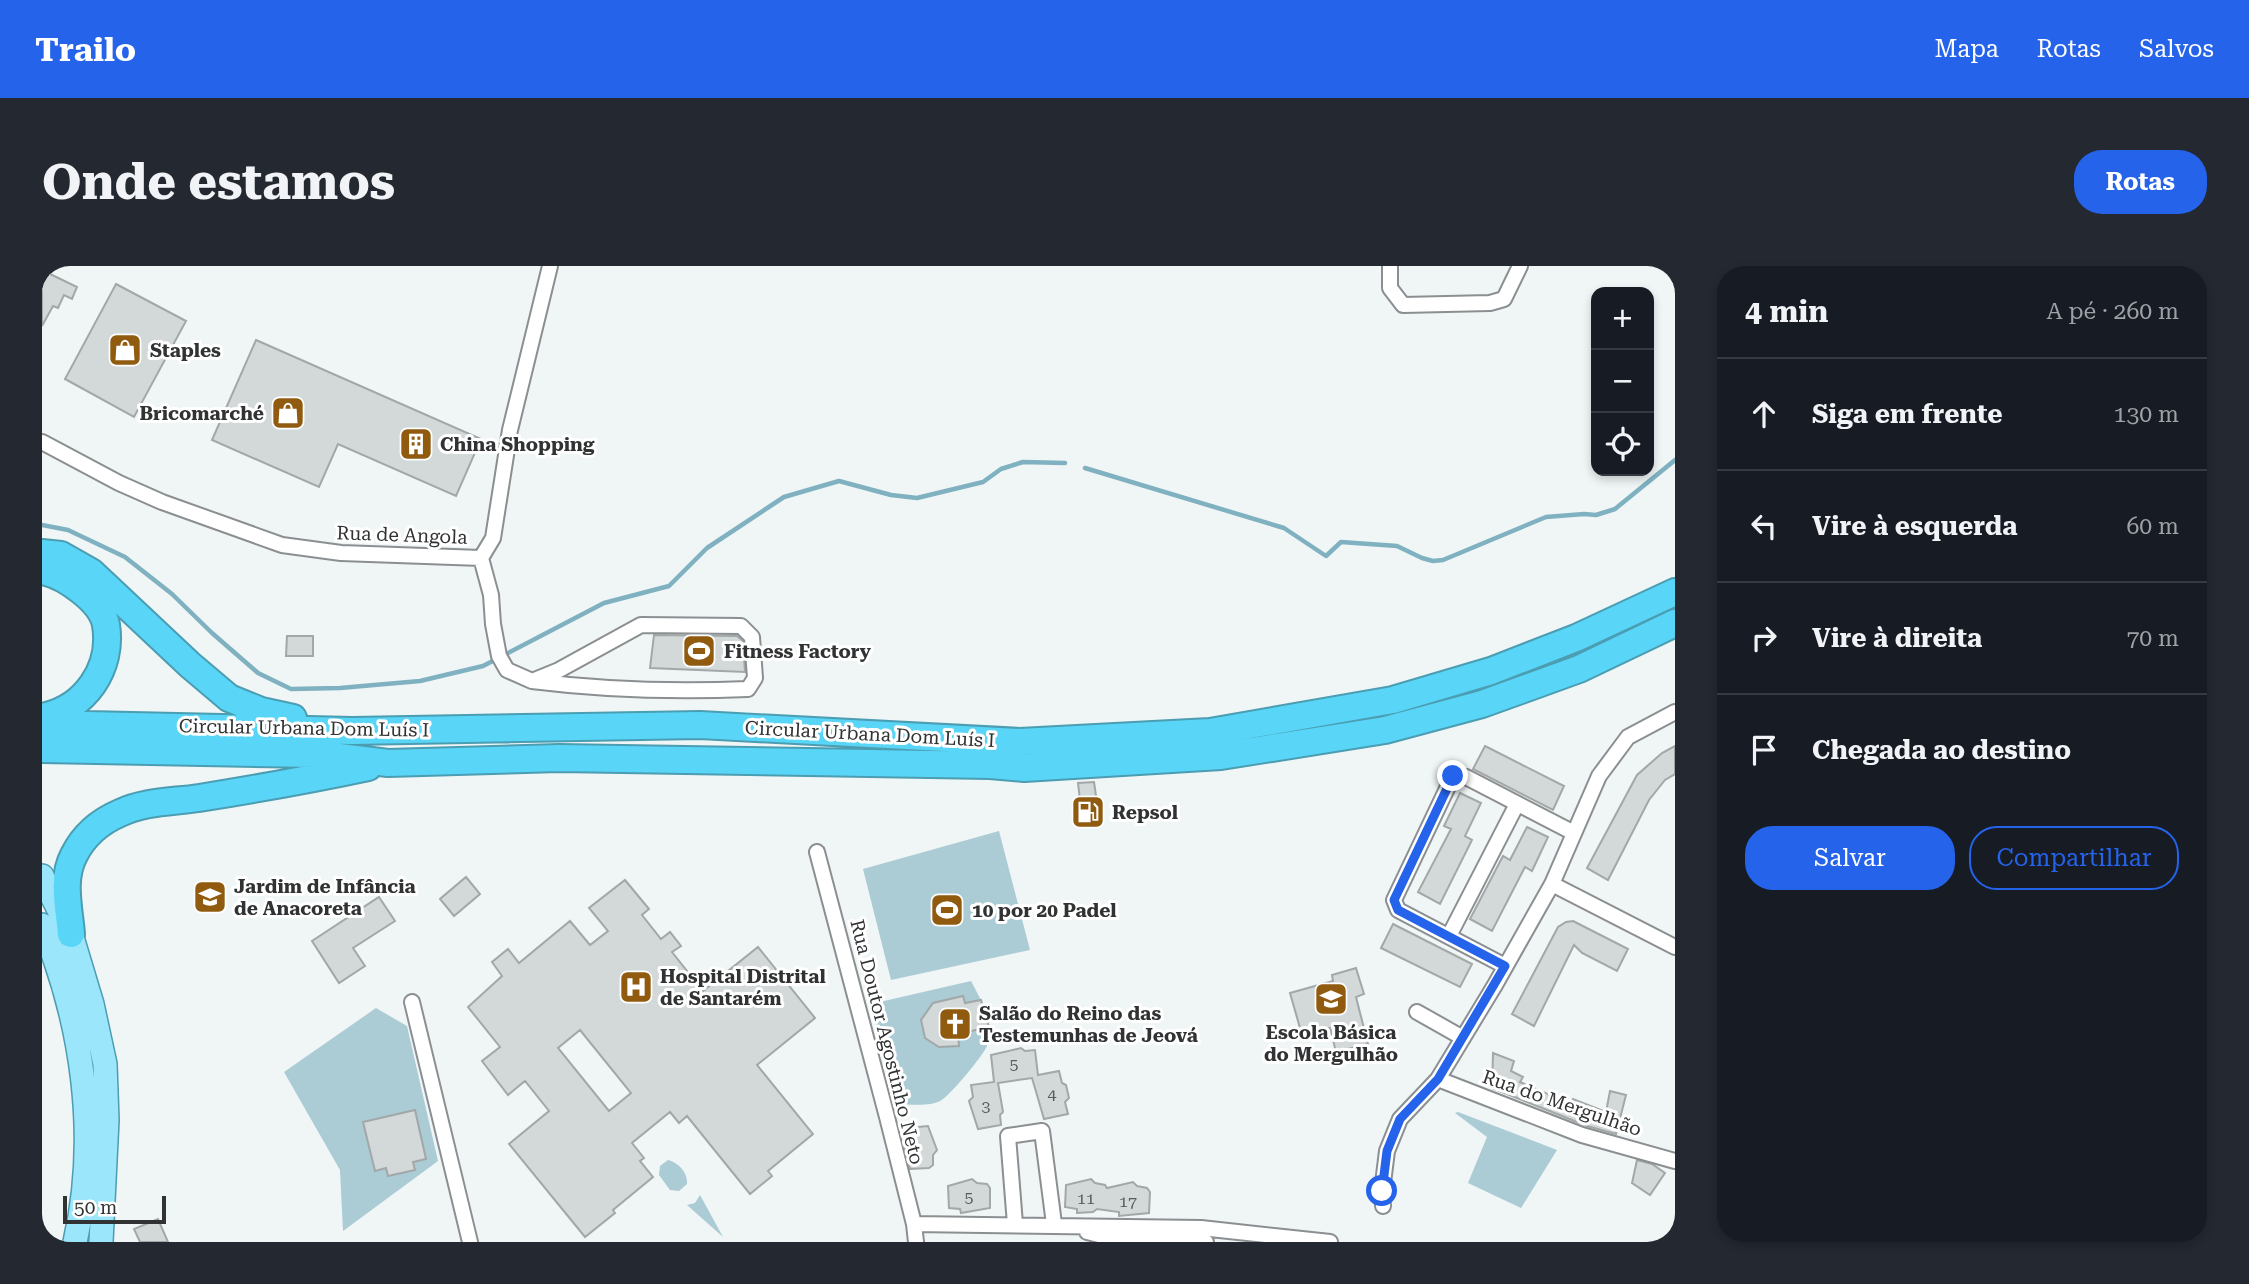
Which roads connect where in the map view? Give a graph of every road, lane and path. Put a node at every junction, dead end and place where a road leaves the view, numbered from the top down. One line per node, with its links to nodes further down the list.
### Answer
1 (550, 266): 6 (street, Rua de Angola)
2 (1390, 266): 3 (street)
3 (1520, 266)
4 (42, 442): 6 (street, Rua de Angola)
5 (42, 553): 16 (highway)
6 (481, 558): 11 (street)
7 (42, 571): 14 (highway)
8 (1675, 592): 16 (highway, Circular Urbana Dom Luís I)
9 (1675, 622): 18 (highway, Circular Urbana Dom Luís I)
10 (583, 657): 11 (street); 12 (street); 12 (street)
11 (532, 681): 12 (street)
12 (588, 687)
13 (1675, 712): 20 (street)
14 (42, 717)
15 (42, 724): 16 (highway, Circular Urbana Dom Luís I)
16 (352, 731)
17 (42, 749): 18 (highway, Circular Urbana Dom Luís I)
18 (388, 763): 25 (highway)
19 (1517, 804): 20 (street); 26 (street); 26 (street)
20 (1574, 833): 23 (street)
21 (817, 852): 35 (street, Rua Doutor Agostinho Neto)
22 (42, 876): 25 (main road)
23 (1552, 884): 27 (street); 28 (street)
24 (42, 925): 40 (main road)
25 (71, 934): 41 (main road)
26 (1448, 936): 28 (street)
27 (1675, 947)
28 (1505, 966): 31 (street)
29 (412, 1002): 42 (street)
30 (1417, 1012): 31 (street)
31 (1463, 1038): 32 (street)
32 (1438, 1079): 33 (street, Rua do Mergulhão); 34 (street)
33 (1675, 1161)
34 (1383, 1206)
35 (914, 1224): 36 (street); 43 (street, Rua Doutor Agostinho Neto)
36 (1015, 1224): 37 (street); 37 (street)
37 (1054, 1224): 38 (street)
38 (1072, 1226): 39 (street); 45 (street)
39 (1114, 1240): 44 (street)
40 (75, 1242)
41 (102, 1242)
42 (470, 1242)
43 (916, 1242)
44 (1197, 1242)
45 (1330, 1242)

